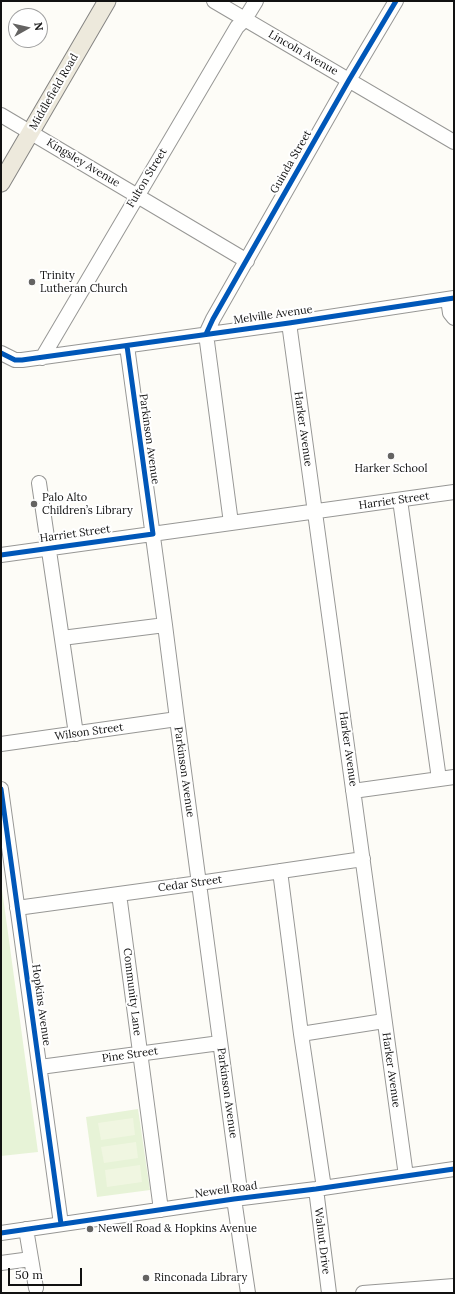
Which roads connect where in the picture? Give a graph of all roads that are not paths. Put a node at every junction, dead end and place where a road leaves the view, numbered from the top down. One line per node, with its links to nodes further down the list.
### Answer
1 (107, 1): 8 (main road, Middlefield Road)
2 (214, 1): 5 (street, Lincoln Avenue)
3 (256, 1): 5 (street, Fulton Street)
4 (396, 1): 6 (street, Guinda Street)
5 (246, 19): 6 (street, Lincoln Avenue); 11 (street, Fulton Street)
6 (349, 80): 9 (street, Lincoln Avenue); 12 (street, Guinda Street)
7 (1, 115): 8 (street, Kingsley Avenue)
8 (31, 132): 10 (main road, Middlefield Road); 11 (street, Kingsley Avenue)
9 (454, 142)
10 (1, 183)
11 (137, 195): 12 (street, Kingsley Avenue); 19 (street, Fulton Street)
12 (247, 261): 16 (street, Guinda Street)
13 (451, 298): 14 (street); 15 (street, Melville Avenue)
14 (454, 318)
15 (288, 323): 16 (street, Melville Avenue); 23 (street, Harker Avenue)
16 (206, 334): 17 (street, Melville Avenue); 24 (street)
17 (127, 346): 19 (street, Melville Avenue); 25 (street, Parkinson Avenue)
18 (1, 353): 19 (street, Melville Avenue)
19 (42, 358)
20 (39, 483): 26 (street)
21 (454, 492): 22 (street, Harriet Street)
22 (400, 500): 23 (street, Harriet Street); 34 (street)
23 (314, 512): 24 (street, Harriet Street); 36 (street, Harker Avenue)
24 (231, 523): 25 (street, Harriet Street)
25 (153, 534): 26 (street, Harriet Street); 28 (street, Parkinson Avenue)
26 (48, 548): 27 (street, Harriet Street); 29 (street)
27 (1, 555)
28 (166, 625): 29 (street); 30 (street, Parkinson Avenue)
29 (62, 638): 31 (street)
30 (177, 719): 31 (street, Wilson Street); 39 (street, Parkinson Avenue)
31 (76, 734): 32 (street, Wilson Street)
32 (1, 744)
33 (454, 777): 34 (street)
34 (439, 779): 36 (street)
35 (1, 789): 41 (street, Hopkins Avenue)
36 (353, 791): 37 (street, Harker Avenue)
37 (363, 858): 38 (street, Cedar Street); 42 (street, Harker Avenue)
38 (280, 870): 39 (street, Cedar Street); 43 (street, Walnut Drive)
39 (199, 883): 40 (street, Cedar Street); 44 (street, Parkinson Avenue)
40 (119, 894): 41 (street, Cedar Street); 45 (street, Community Lane)
41 (17, 908): 46 (street, Hopkins Avenue)
42 (384, 1021): 43 (street); 48 (street, Harker Avenue)
43 (301, 1034): 49 (street, Walnut Drive)
44 (220, 1043): 45 (street, Pine Street); 50 (street, Parkinson Avenue)
45 (140, 1053): 46 (street, Pine Street); 51 (street, Community Lane)
46 (40, 1068): 52 (street, Hopkins Avenue)
47 (454, 1169): 48 (street, Newell Road)
48 (406, 1176): 49 (street, Newell Road)
49 (320, 1189): 50 (street, Newell Road); 60 (street, Walnut Drive)
50 (238, 1198): 51 (street, Newell Road); 59 (street, Parkinson Avenue)
51 (162, 1210): 52 (street, Newell Road)
52 (61, 1224): 53 (street, Newell Road)
53 (26, 1229): 54 (street, Newell Road); 55 (street)
54 (1, 1232)
55 (31, 1259): 56 (street); 58 (street)
56 (1, 1263)
57 (454, 1286): 61 (street)
58 (36, 1288)
59 (248, 1293)
60 (329, 1293)
61 (363, 1293)

